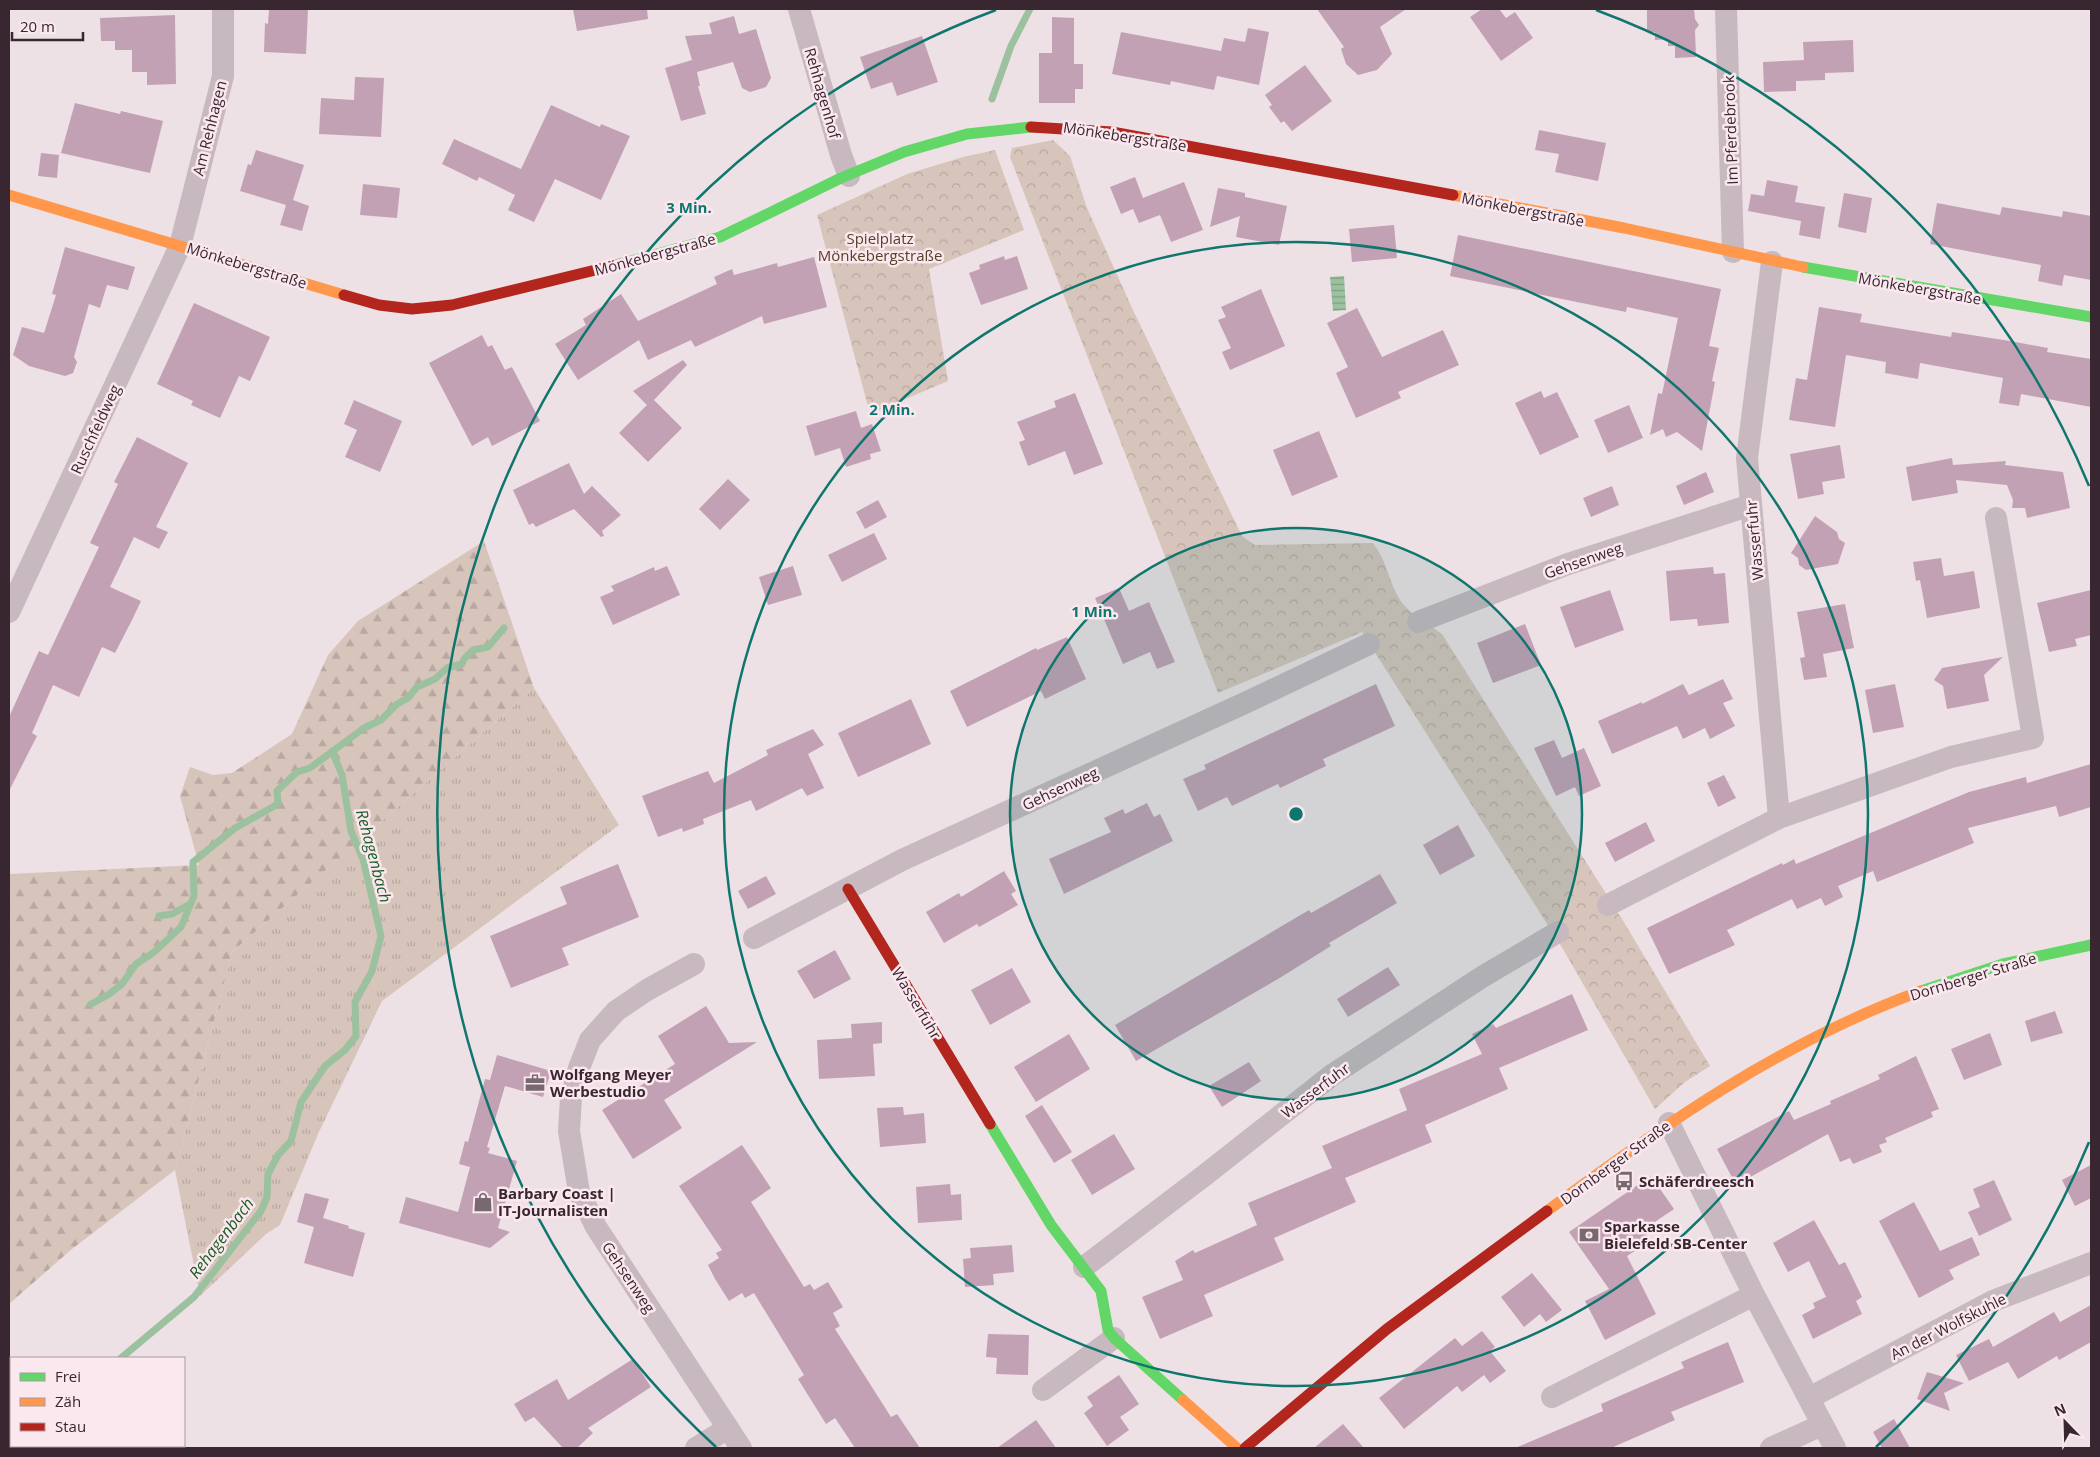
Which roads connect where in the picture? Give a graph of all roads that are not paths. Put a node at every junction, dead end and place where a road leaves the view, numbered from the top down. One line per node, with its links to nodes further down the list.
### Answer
1 (223, 9): 6 (street, Am Rehhagen)
2 (799, 9): 4 (street, Rehhagenhof)
3 (1726, 9): 7 (street, Im Pferdebrook)
4 (849, 176): 6 (street, Mönkebergstraße); 7 (street, Mönkebergstraße)
5 (9, 195): 6 (street, Mönkebergstraße)
6 (180, 246): 12 (street, Ruschfeldweg)
7 (1733, 252): 8 (street, Mönkebergstraße)
8 (1772, 262): 9 (street, Mönkebergstraße); 10 (street, Wasserfuhr)
9 (2091, 317)
10 (1751, 505): 13 (street, Gehsenweg); 15 (street, Wasserfuhr)
11 (1996, 518): 15 (street)
12 (9, 612)
13 (1418, 622)
14 (1369, 644): 16 (street, Gehsenweg)
15 (1779, 818): 17 (street)
16 (848, 890): 19 (street, Gehsenweg); 24 (street, Wasserfuhr)
17 (1608, 905)
18 (1558, 932): 24 (street, Wasserfuhr)
19 (754, 938)
20 (2091, 945): 22 (street, Dornberger Straße)
21 (694, 964): 31 (street, Gehsenweg)
22 (1669, 1123): 25 (street); 35 (street, Dornberger Straße)
23 (2091, 1263): 29 (street, An der Wolfskuhle)
24 (1084, 1267): 26 (street, Wasserfuhr)
25 (1754, 1295): 28 (street); 29 (street)
26 (1114, 1338): 27 (street); 34 (street, Wasserfuhr)
27 (1043, 1390)
28 (1552, 1397)
29 (1809, 1398): 30 (street)
30 (1822, 1425): 36 (street); 37 (street)
31 (728, 1428): 32 (street); 33 (street, Gehsenweg)
32 (696, 1448)
33 (741, 1448)
34 (1237, 1448)
35 (1246, 1448)
36 (1771, 1448)
37 (1835, 1448)

